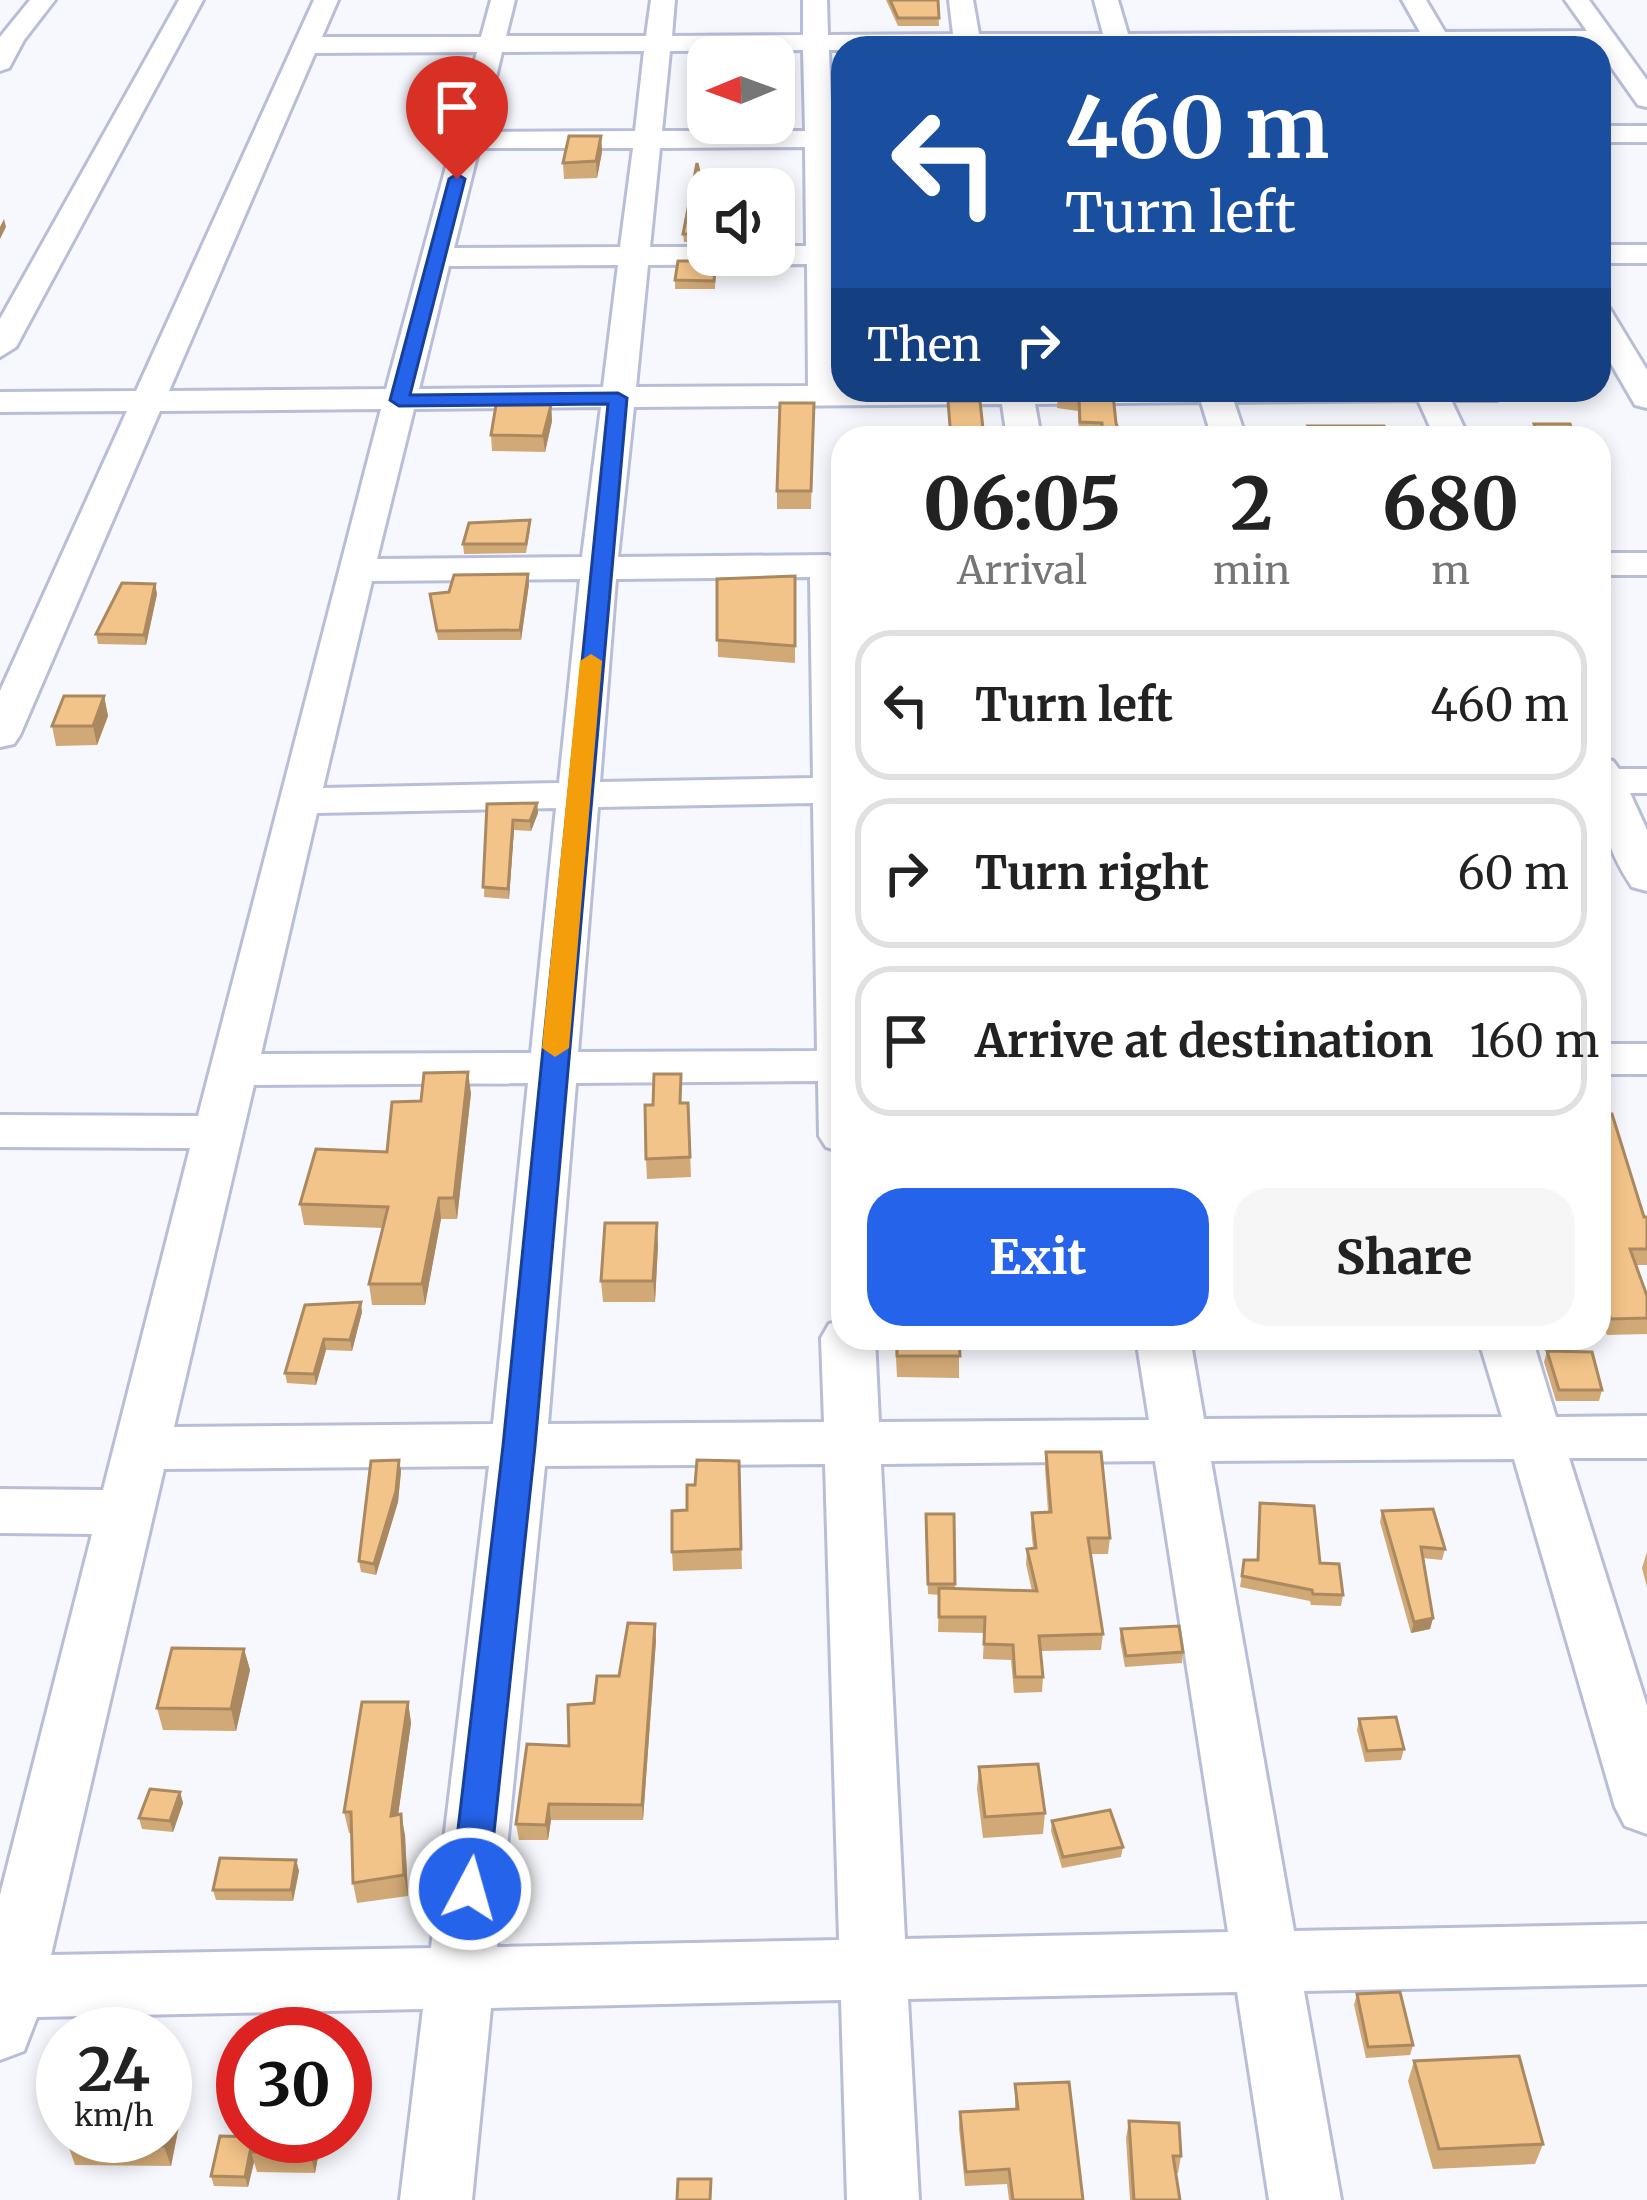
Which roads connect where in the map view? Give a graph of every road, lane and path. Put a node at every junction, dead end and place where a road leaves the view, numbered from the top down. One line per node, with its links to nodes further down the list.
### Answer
1 (43, 0): 21 (street)
2 (190, 0): 35 (street)
3 (326, 0): 19 (street)
4 (503, 0): 18 (street)
5 (663, 0): 15 (street)
6 (815, 0): 16 (street)
7 (961, 0): 11 (street)
8 (1106, 0): 12 (street)
9 (1414, 0): 13 (street)
10 (1577, 0): 14 (street)
11 (966, 36)
12 (1116, 36)
13 (1435, 36)
14 (1603, 36)
15 (658, 42): 16 (street); 18 (street); 27 (street)
16 (817, 42): 17 (street); 25 (street)
17 (831, 42)
18 (492, 43): 19 (street); 26 (street)
19 (307, 45): 42 (street)
20 (1611, 48): 22 (street)
21 (0, 63)
22 (1647, 99)
23 (1611, 134): 24 (street)
24 (1647, 134)
25 (831, 139): 27 (street)
26 (467, 140): 27 (street); 32 (street)
27 (647, 140): 31 (street)
28 (1611, 254): 29 (street)
29 (1647, 254)
30 (831, 255): 31 (street)
31 (634, 256): 32 (street); 40 (street)
32 (436, 257): 41 (street)
33 (831, 275): 38 (street)
34 (1611, 336): 37 (street)
35 (0, 347)
36 (1611, 390): 37 (street)
37 (1645, 392)
38 (825, 396): 39 (street); 40 (street)
39 (831, 396)
40 (618, 398): 41 (street); 47 (street)
41 (399, 400): 42 (street); 48 (street)
42 (148, 401): 43 (street); 49 (street)
43 (0, 402)
44 (1611, 564): 45 (street)
45 (1647, 564)
46 (831, 566): 47 (street)
47 (599, 568): 48 (street); 53 (street)
48 (356, 570): 55 (street)
49 (0, 735)
50 (1611, 779): 51 (street)
51 (1647, 781)
52 (831, 790): 53 (street)
53 (579, 794): 55 (street); 60 (street)
54 (1611, 800): 56 (street)
55 (299, 801): 61 (street)
56 (1647, 878)
57 (1611, 1059): 58 (street)
58 (1647, 1059)
59 (831, 1066): 60 (street)
60 (554, 1068): 61 (street); 71 (street)
61 (233, 1070): 63 (street)
62 (0, 1131): 63 (street)
63 (218, 1132): 72 (street)
64 (848, 1350): 70 (street)
65 (1165, 1350): 69 (street)
66 (1509, 1350): 68 (street)
67 (1647, 1437): 68 (street)
68 (1535, 1440): 69 (street); 75 (street)
69 (1179, 1442): 70 (street); 77 (street)
70 (851, 1444): 71 (street); 78 (street)
71 (519, 1446): 72 (street); 79 (street)
72 (141, 1448): 74 (street)
73 (0, 1511): 74 (street)
74 (125, 1512): 80 (street)
75 (1647, 1807)
76 (1647, 1954): 77 (street)
77 (1265, 1962): 78 (street); 83 (street)
78 (876, 1970): 79 (street); 82 (street)
79 (460, 1978): 80 (street); 81 (street)
80 (3, 2001)
81 (436, 2200)
82 (883, 2200)
83 (1305, 2200)

